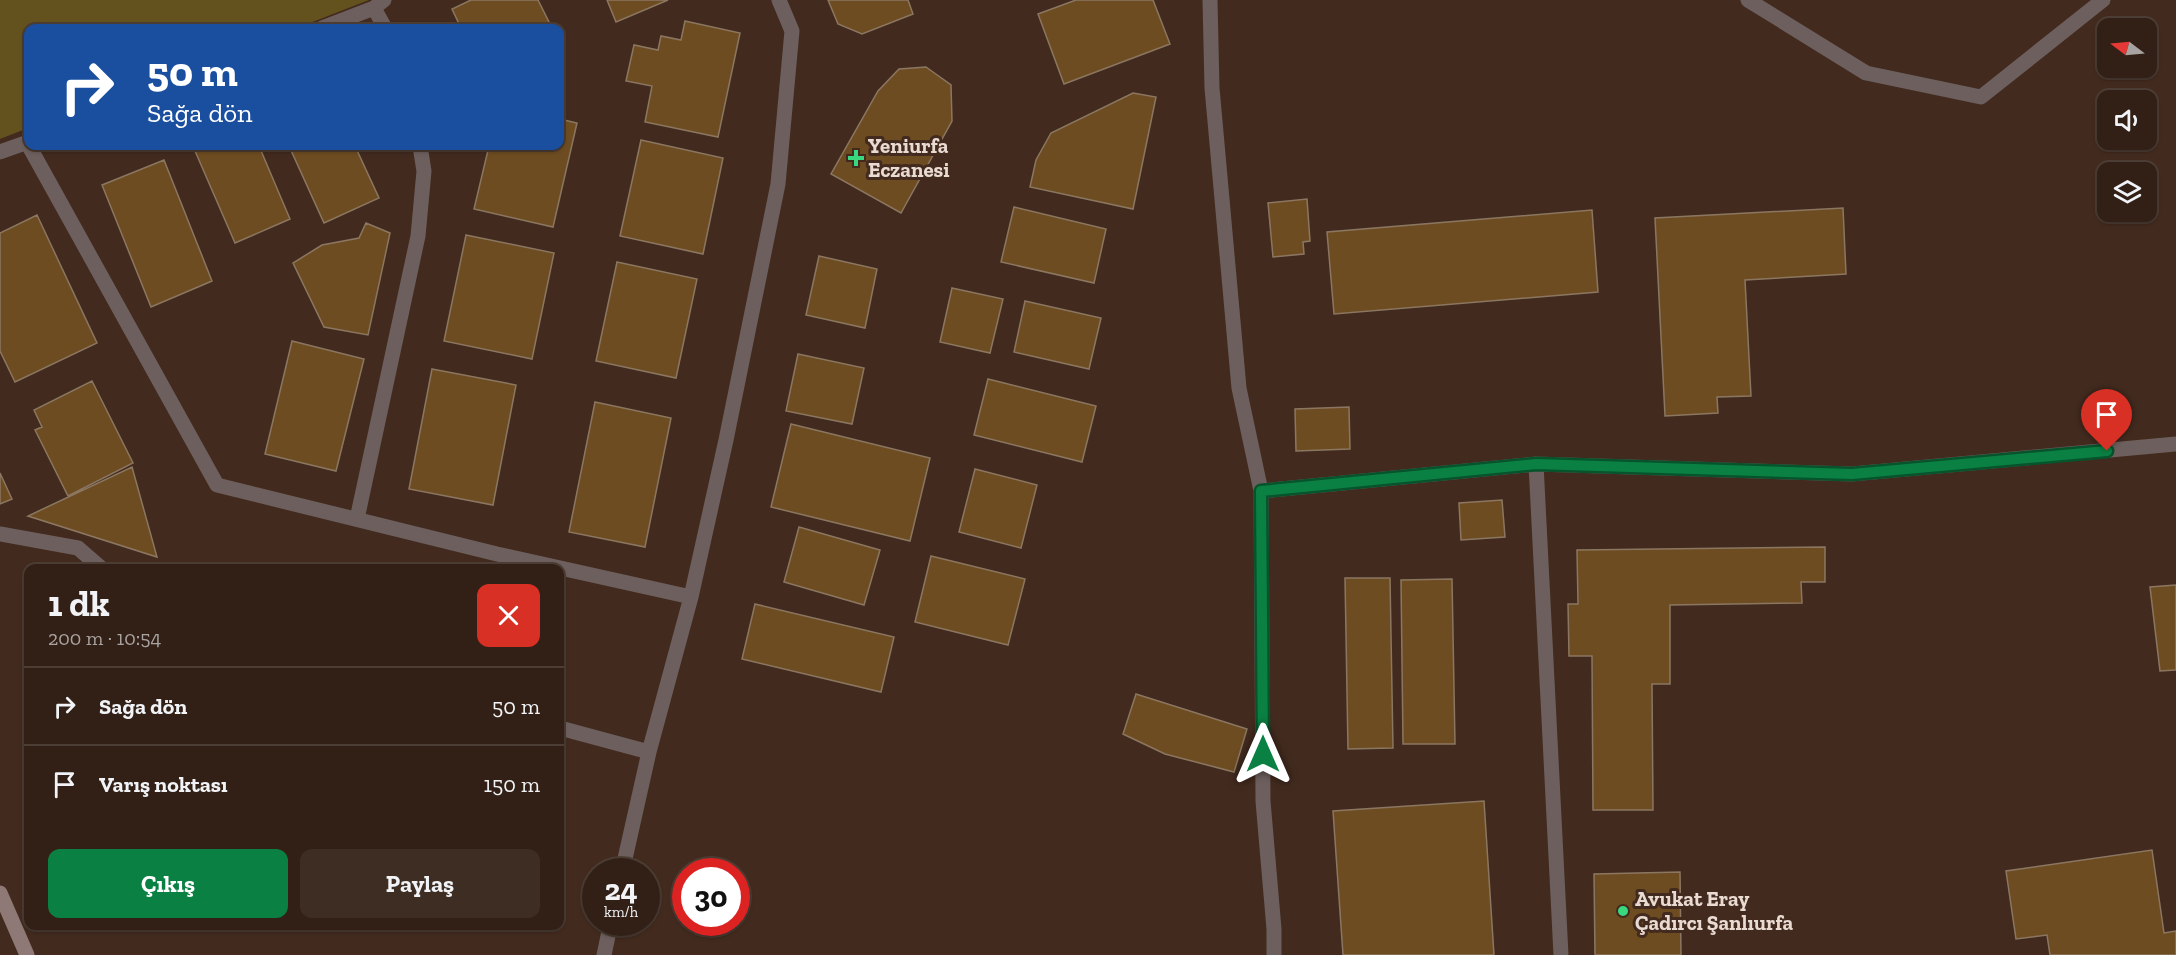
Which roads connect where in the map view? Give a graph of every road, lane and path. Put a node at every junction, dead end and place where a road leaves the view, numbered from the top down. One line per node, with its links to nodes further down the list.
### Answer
1 (779, 0): 20 (street)
2 (1210, 0): 14 (street)
3 (1748, 0): 4 (street)
4 (2103, 0)
5 (379, 4): 6 (street); 7 (street)
6 (332, 24)
7 (384, 24)
8 (24, 145): 11 (street)
9 (31, 150): 15 (street)
10 (421, 150): 15 (street)
11 (0, 152)
12 (2176, 444): 13 (street)
13 (1536, 464): 14 (street); 29 (street)
14 (1261, 491): 28 (street)
15 (357, 519): 18 (street)
16 (0, 534): 17 (street)
17 (96, 564)
18 (544, 564)
19 (564, 569): 20 (street)
20 (691, 597): 22 (street)
21 (564, 729): 22 (street)
22 (650, 752): 23 (street)
23 (625, 858)
24 (0, 893): 26 (main road)
25 (608, 936): 27 (street)
26 (27, 955)
27 (604, 955)
28 (1274, 955)
29 (1561, 955)

